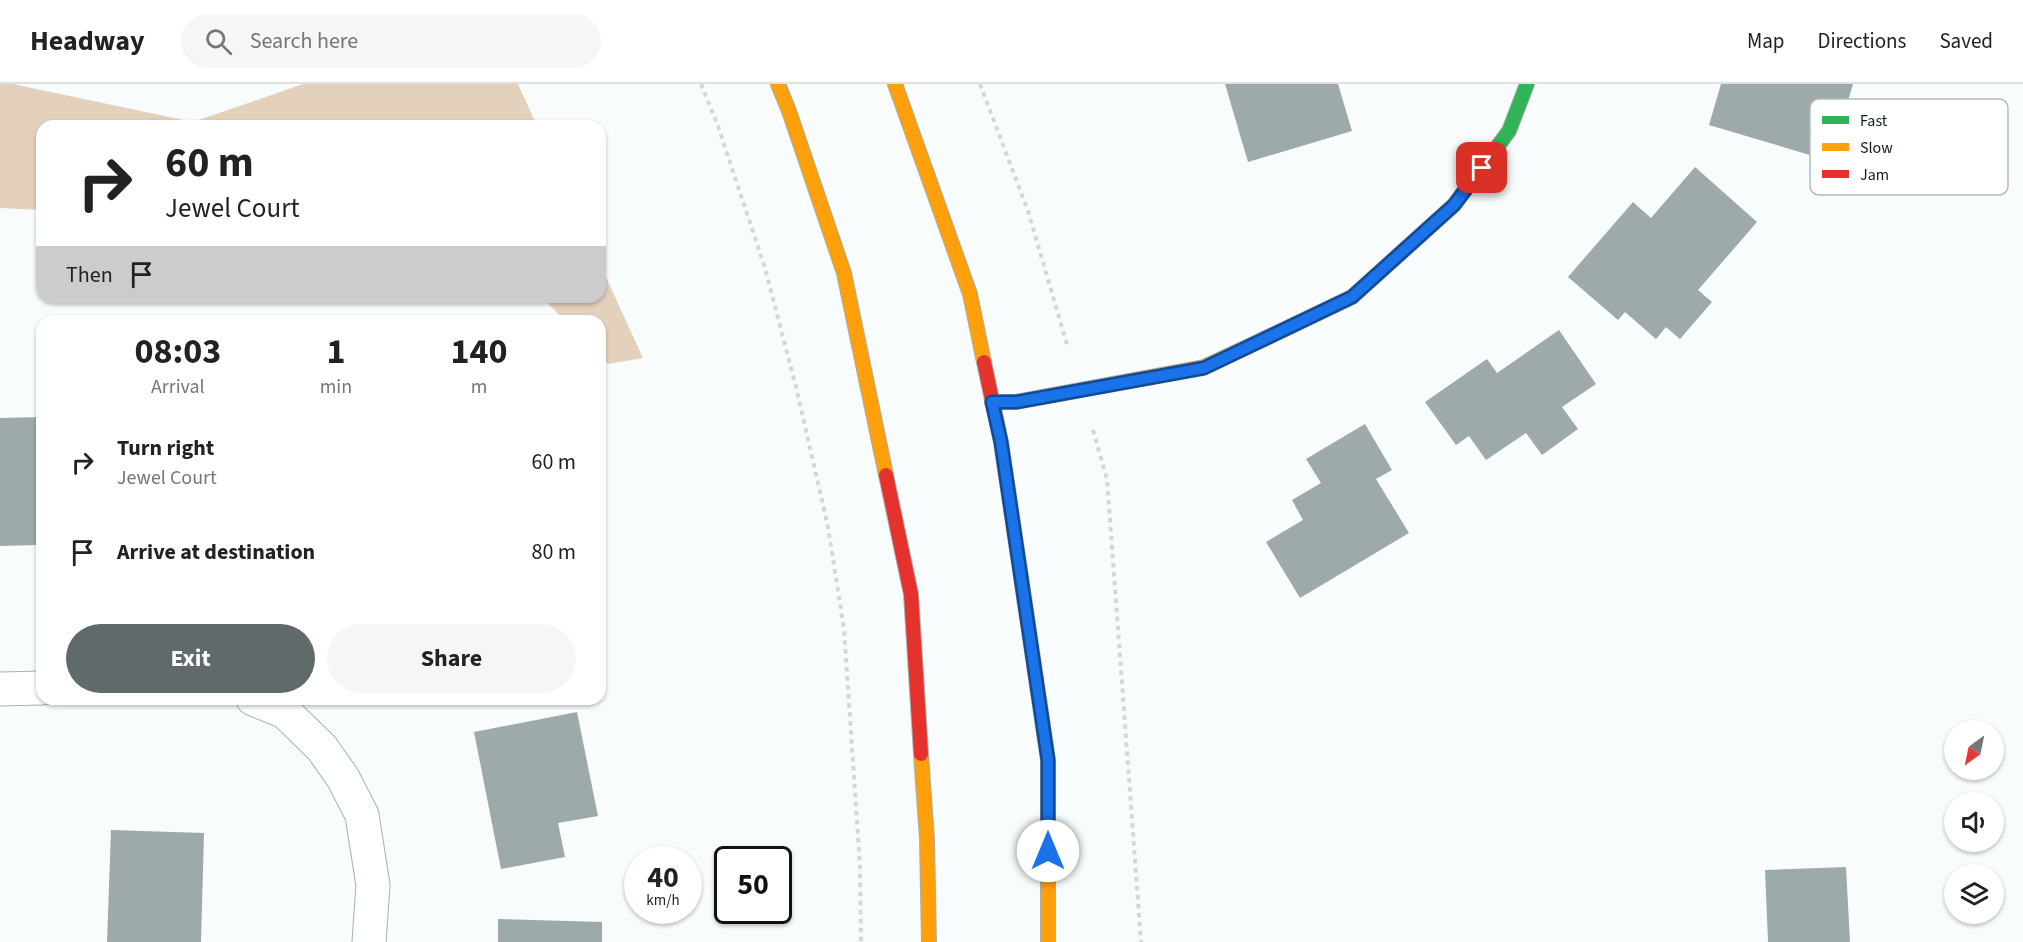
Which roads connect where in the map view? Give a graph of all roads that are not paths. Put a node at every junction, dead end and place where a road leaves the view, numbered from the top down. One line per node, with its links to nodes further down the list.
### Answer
1 (778, 84): 9 (main road)
2 (896, 84): 4 (main road)
3 (1527, 84): 4 (main road)
4 (992, 402): 10 (main road)
5 (36, 688): 6 (street)
6 (0, 689)
7 (268, 705): 8 (street)
8 (369, 942)
9 (929, 942)
10 (1048, 942)

